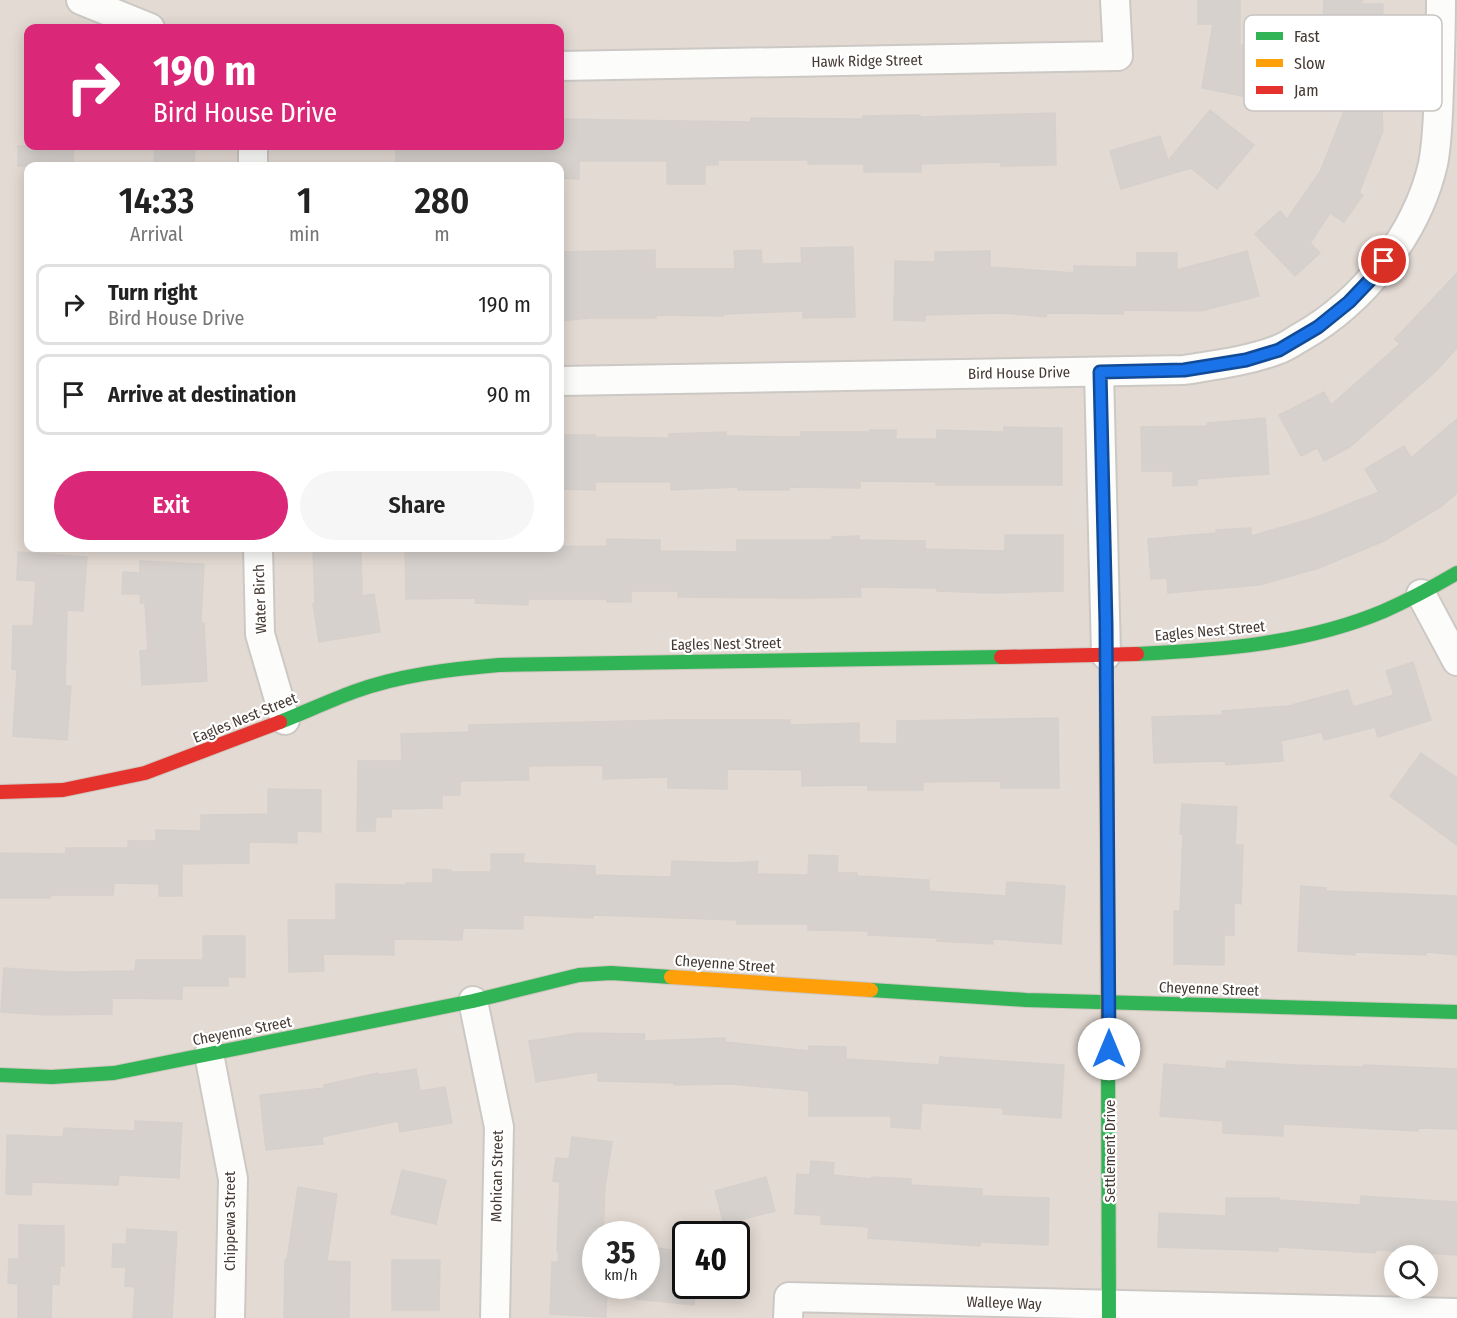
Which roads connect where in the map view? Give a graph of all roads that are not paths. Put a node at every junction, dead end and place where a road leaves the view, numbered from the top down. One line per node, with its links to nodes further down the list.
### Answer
1 (81, 0): 5 (street)
2 (1114, 0): 6 (street, Hawk Ridge Street)
3 (1441, 0): 4 (street, Bird House Drive)
4 (1441, 15)
5 (140, 24)
6 (564, 66)
7 (1438, 111): 8 (street, Bird House Drive)
8 (1100, 372): 9 (street, Bird House Drive); 13 (street, Settlement Drive)
9 (564, 381)
10 (258, 552): 15 (street, Water Birch)
11 (1457, 573): 12 (street, Eagles Nest Street)
12 (1421, 594): 13 (street, Eagles Nest Street); 14 (street)
13 (1106, 655): 15 (street, Eagles Nest Street); 18 (street, Settlement Drive)
14 (1457, 661)
15 (285, 720): 16 (street, Eagles Nest Street)
16 (0, 792)
17 (473, 1001): 18 (street, Cheyenne Street); 20 (street, Cheyenne Street); 25 (street, Mohican Street)
18 (1109, 1003): 19 (street, Cheyenne Street); 22 (street, Settlement Drive)
19 (1457, 1012)
20 (209, 1054): 21 (street, Cheyenne Street); 24 (street, Chippewa Street)
21 (0, 1075)
22 (1110, 1312): 23 (street, Walleye Way); 26 (street, Walleye Way)
23 (1457, 1313)
24 (230, 1318)
25 (495, 1318)
26 (788, 1318)

